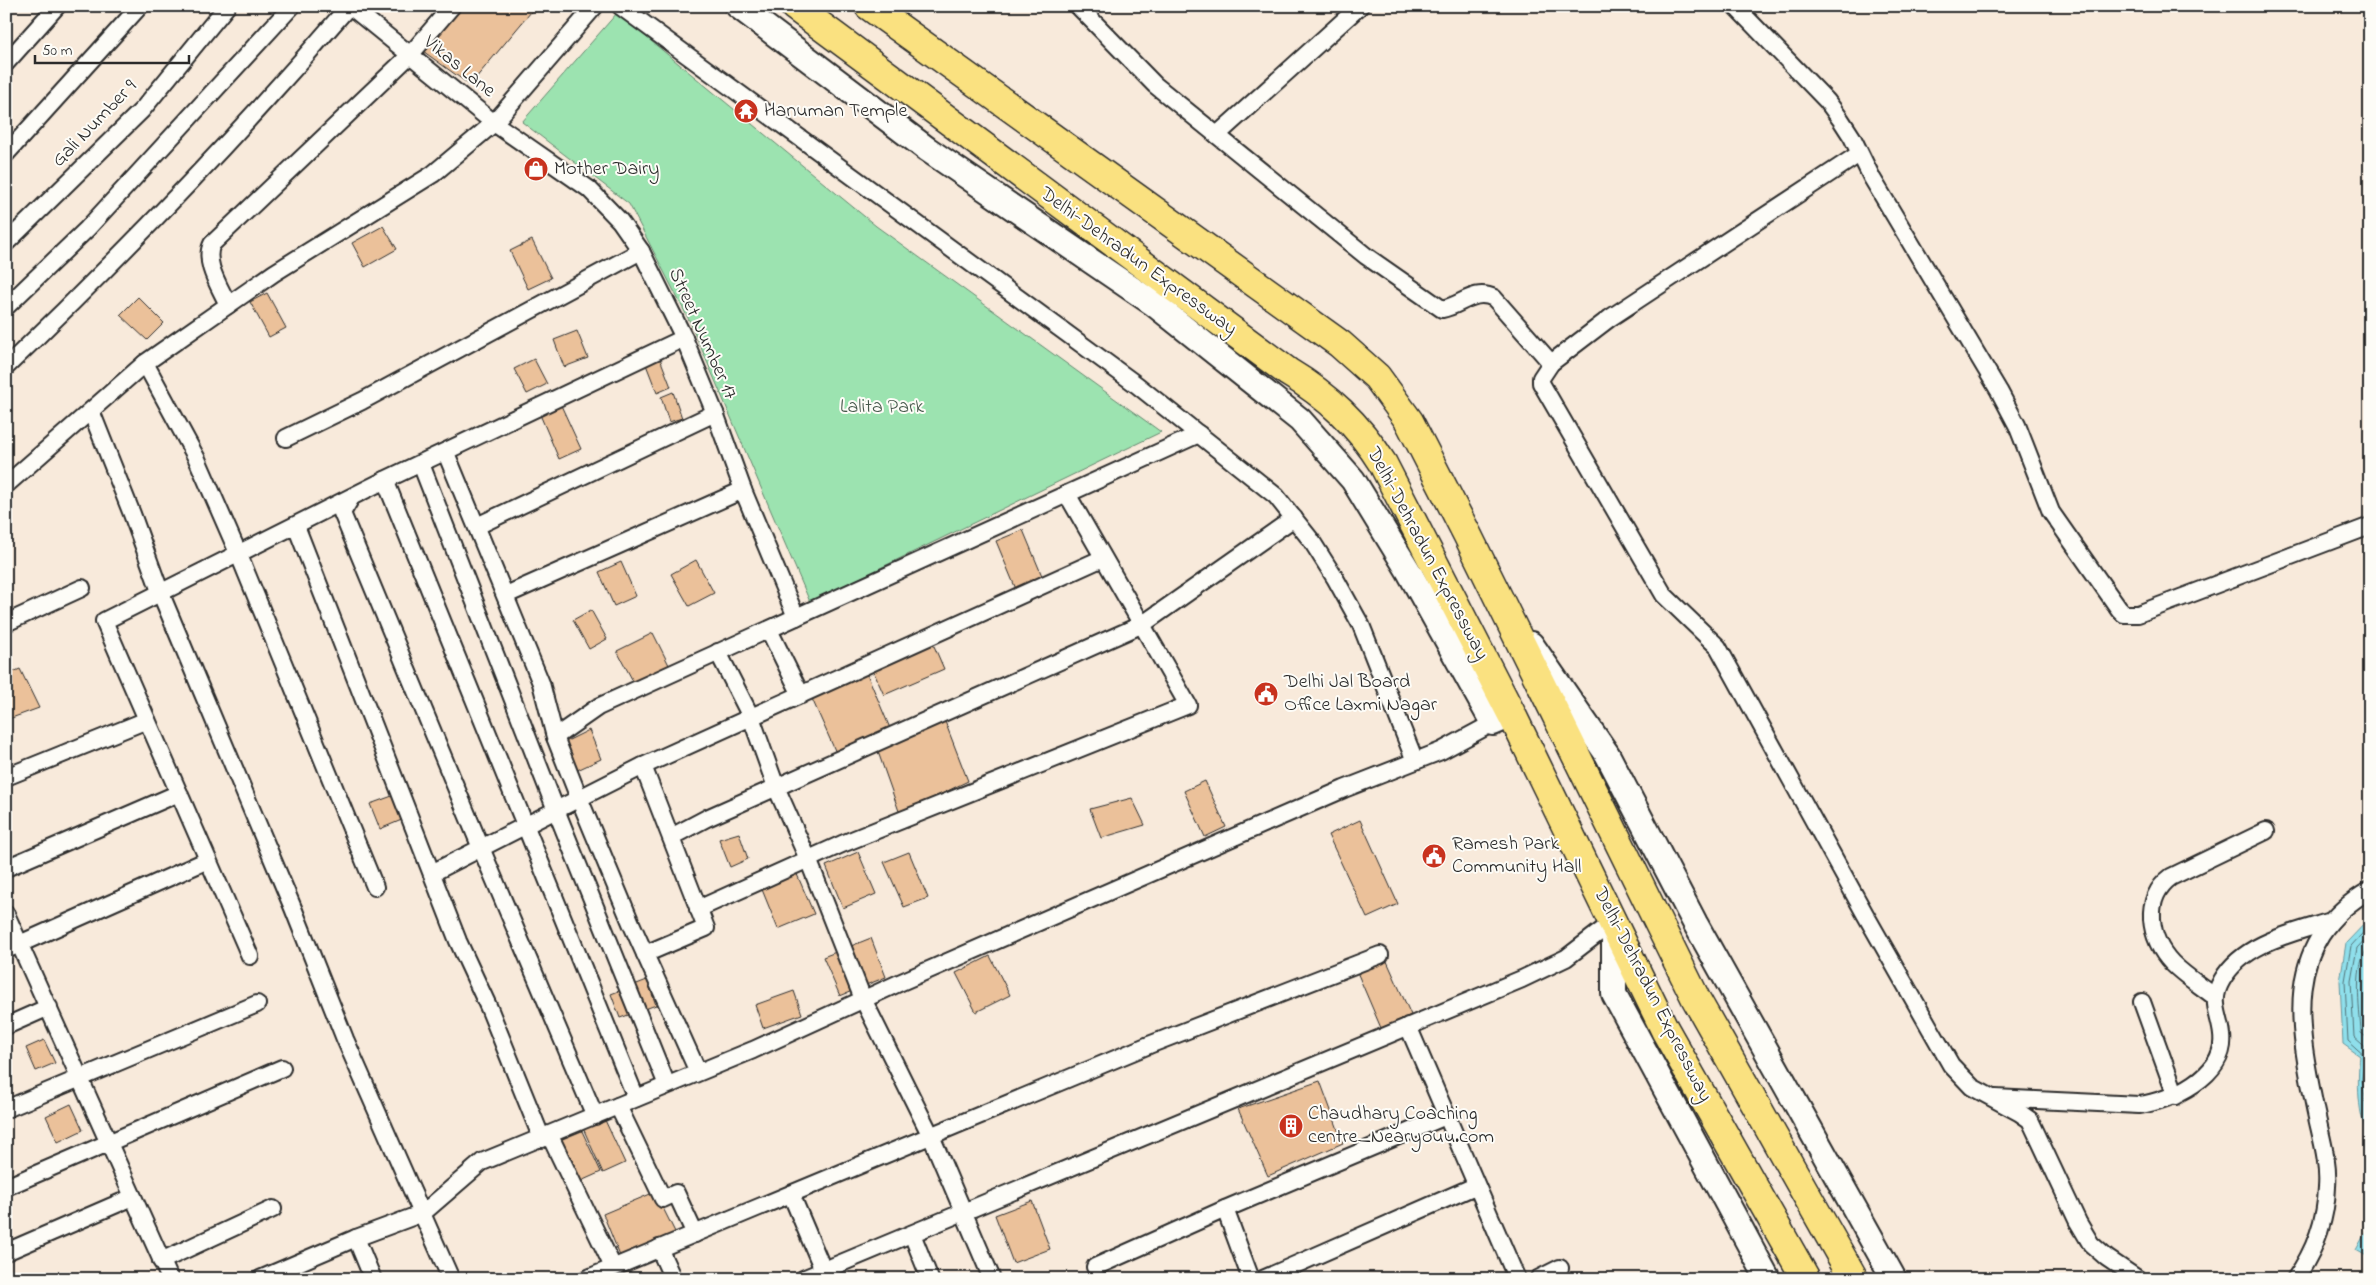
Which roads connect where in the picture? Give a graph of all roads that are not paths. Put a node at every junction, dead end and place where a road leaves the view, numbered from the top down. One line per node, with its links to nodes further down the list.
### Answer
1 (57, 6): 16 (street)
2 (140, 6): 19 (street)
3 (227, 6): 21 (street, Gali Number 9)
4 (292, 6): 24 (street)
5 (350, 6): 15 (street, Vikas Lane); 28 (street)
6 (452, 6): 15 (street)
7 (595, 6): 17 (street)
8 (620, 6): 31 (street)
9 (738, 6): 57 (street)
10 (794, 6): 57 (highway, Delhi-Dehradun Expressway)
11 (869, 6): 49 (highway, Delhi-Dehradun Expressway)
12 (1078, 6): 18 (street)
13 (1360, 6): 18 (street)
14 (1735, 6): 20 (street)
15 (410, 55): 17 (street, Vikas Lane); 23 (street)
16 (6, 63)
17 (494, 123): 22 (street, Street Number 17); 23 (street)
18 (1217, 135): 27 (street)
19 (6, 154)
20 (1859, 154): 27 (street); 43 (street)
21 (6, 243)
22 (641, 251): 25 (street, Street Number 17); 32 (street)
23 (228, 305): 26 (street)
24 (6, 307)
25 (684, 338): 30 (street, Street Number 17); 33 (street)
26 (145, 363): 29 (street); 44 (street)
27 (1551, 363): 98 (street)
28 (6, 367)
29 (91, 411): 36 (street); 47 (street)
30 (715, 413): 37 (street, Street Number 17); 42 (street)
31 (1199, 434): 38 (street); 40 (street)
32 (286, 438)
33 (446, 453): 34 (street); 42 (street)
34 (421, 464): 35 (street); 66 (street)
35 (385, 480): 39 (street); 67 (street)
36 (6, 485)
37 (743, 490): 48 (street); 50 (street, Street Number 17)
38 (1067, 494): 45 (street); 50 (street)
39 (350, 498): 41 (street); 70 (street)
40 (1294, 518): 52 (street); 60 (street)
41 (296, 526): 44 (street); 74 (street)
42 (477, 526): 48 (street)
43 (2370, 526)
44 (239, 555): 47 (street); 75 (street)
45 (1102, 558): 52 (street); 55 (street)
46 (82, 588): 51 (street)
47 (161, 594): 58 (street); 113 (street)
48 (506, 595): 59 (street)
49 (1498, 596): 139 (highway, Delhi-Dehradun Expressway); 140 (street)
50 (796, 617): 53 (street)
51 (6, 623)
52 (1144, 624): 63 (street); 71 (street)
53 (769, 630): 54 (street); 55 (street)
54 (718, 652): 56 (street); 59 (street)
55 (801, 695): 56 (street)
56 (751, 717): 61 (street); 63 (street)
57 (1502, 719): 60 (street); 80 (highway, Delhi-Dehradun Expressway)
58 (147, 720): 62 (street); 64 (street)
59 (555, 737): 65 (street)
60 (1415, 761): 86 (street)
61 (643, 766): 65 (street); 69 (street)
62 (6, 777)
63 (776, 787): 69 (street); 71 (street)
64 (179, 793): 72 (street); 73 (street)
65 (579, 798): 66 (street); 82 (street)
66 (556, 810): 67 (street); 95 (street)
67 (525, 826): 70 (street); 97 (street)
68 (2266, 831): 85 (street)
69 (671, 837): 77 (street)
70 (481, 848): 74 (street); 101 (street)
71 (808, 858): 77 (street); 86 (street)
72 (208, 860): 81 (street); 84 (street)
73 (6, 868)
74 (432, 873): 104 (street)
75 (375, 887)
76 (2370, 890): 79 (street)
77 (698, 909): 82 (street)
78 (6, 914): 81 (street)
79 (2331, 921): 85 (street); 142 (street)
80 (1614, 922): 91 (street); 137 (street); 138 (highway, Delhi-Dehradun Expressway)
81 (14, 947): 89 (street)
82 (645, 954): 93 (street)
83 (1380, 955): 103 (street)
84 (250, 956)
85 (2215, 997): 96 (street)
86 (864, 999): 93 (street); 103 (street)
87 (2142, 1002): 96 (street)
88 (257, 1004): 94 (street)
89 (49, 1007): 90 (street); 94 (street)
90 (6, 1026)
91 (1408, 1026): 102 (street); 112 (street)
92 (282, 1068): 105 (street)
93 (698, 1072): 95 (street)
94 (78, 1078): 100 (street); 105 (street)
95 (667, 1085): 97 (street)
96 (2176, 1096): 98 (street)
97 (636, 1098): 99 (street)
98 (1992, 1098): 141 (street)
99 (618, 1106): 101 (street); 114 (street)
100 (6, 1109)
101 (595, 1116): 104 (street)
102 (1446, 1116): 106 (street); 111 (street)
103 (931, 1136): 108 (street); 112 (street)
104 (546, 1137): 113 (street); 121 (street)
105 (110, 1143): 107 (street); 109 (street)
106 (1476, 1186): 134 (street); 135 (street)
107 (6, 1187)
108 (791, 1194): 114 (street); 123 (street)
109 (133, 1197): 118 (street); 119 (street)
110 (273, 1209): 119 (street)
111 (1225, 1209): 120 (street); 133 (street)
112 (963, 1212): 115 (street); 132 (street)
113 (423, 1213): 116 (street); 127 (street)
114 (695, 1234): 117 (street)
115 (912, 1234): 123 (street); 131 (street)
116 (356, 1238): 125 (street); 126 (street)
117 (659, 1248): 121 (street); 129 (street)
118 (6, 1252)
119 (161, 1261): 124 (street)
120 (1094, 1267)
121 (613, 1268): 128 (street)
122 (1560, 1268): 136 (street)
123 (825, 1274): 130 (street)
124 (170, 1279)
125 (260, 1279)
126 (373, 1279)
127 (451, 1279)
128 (586, 1279)
129 (674, 1279)
130 (803, 1279)
131 (930, 1279)
132 (992, 1279)
133 (1251, 1279)
134 (1263, 1279)
135 (1517, 1279)
136 (1538, 1279)
137 (1768, 1279)
138 (1806, 1279)
139 (1854, 1279)
140 (1894, 1279)
141 (2138, 1279)
142 (2294, 1279)

